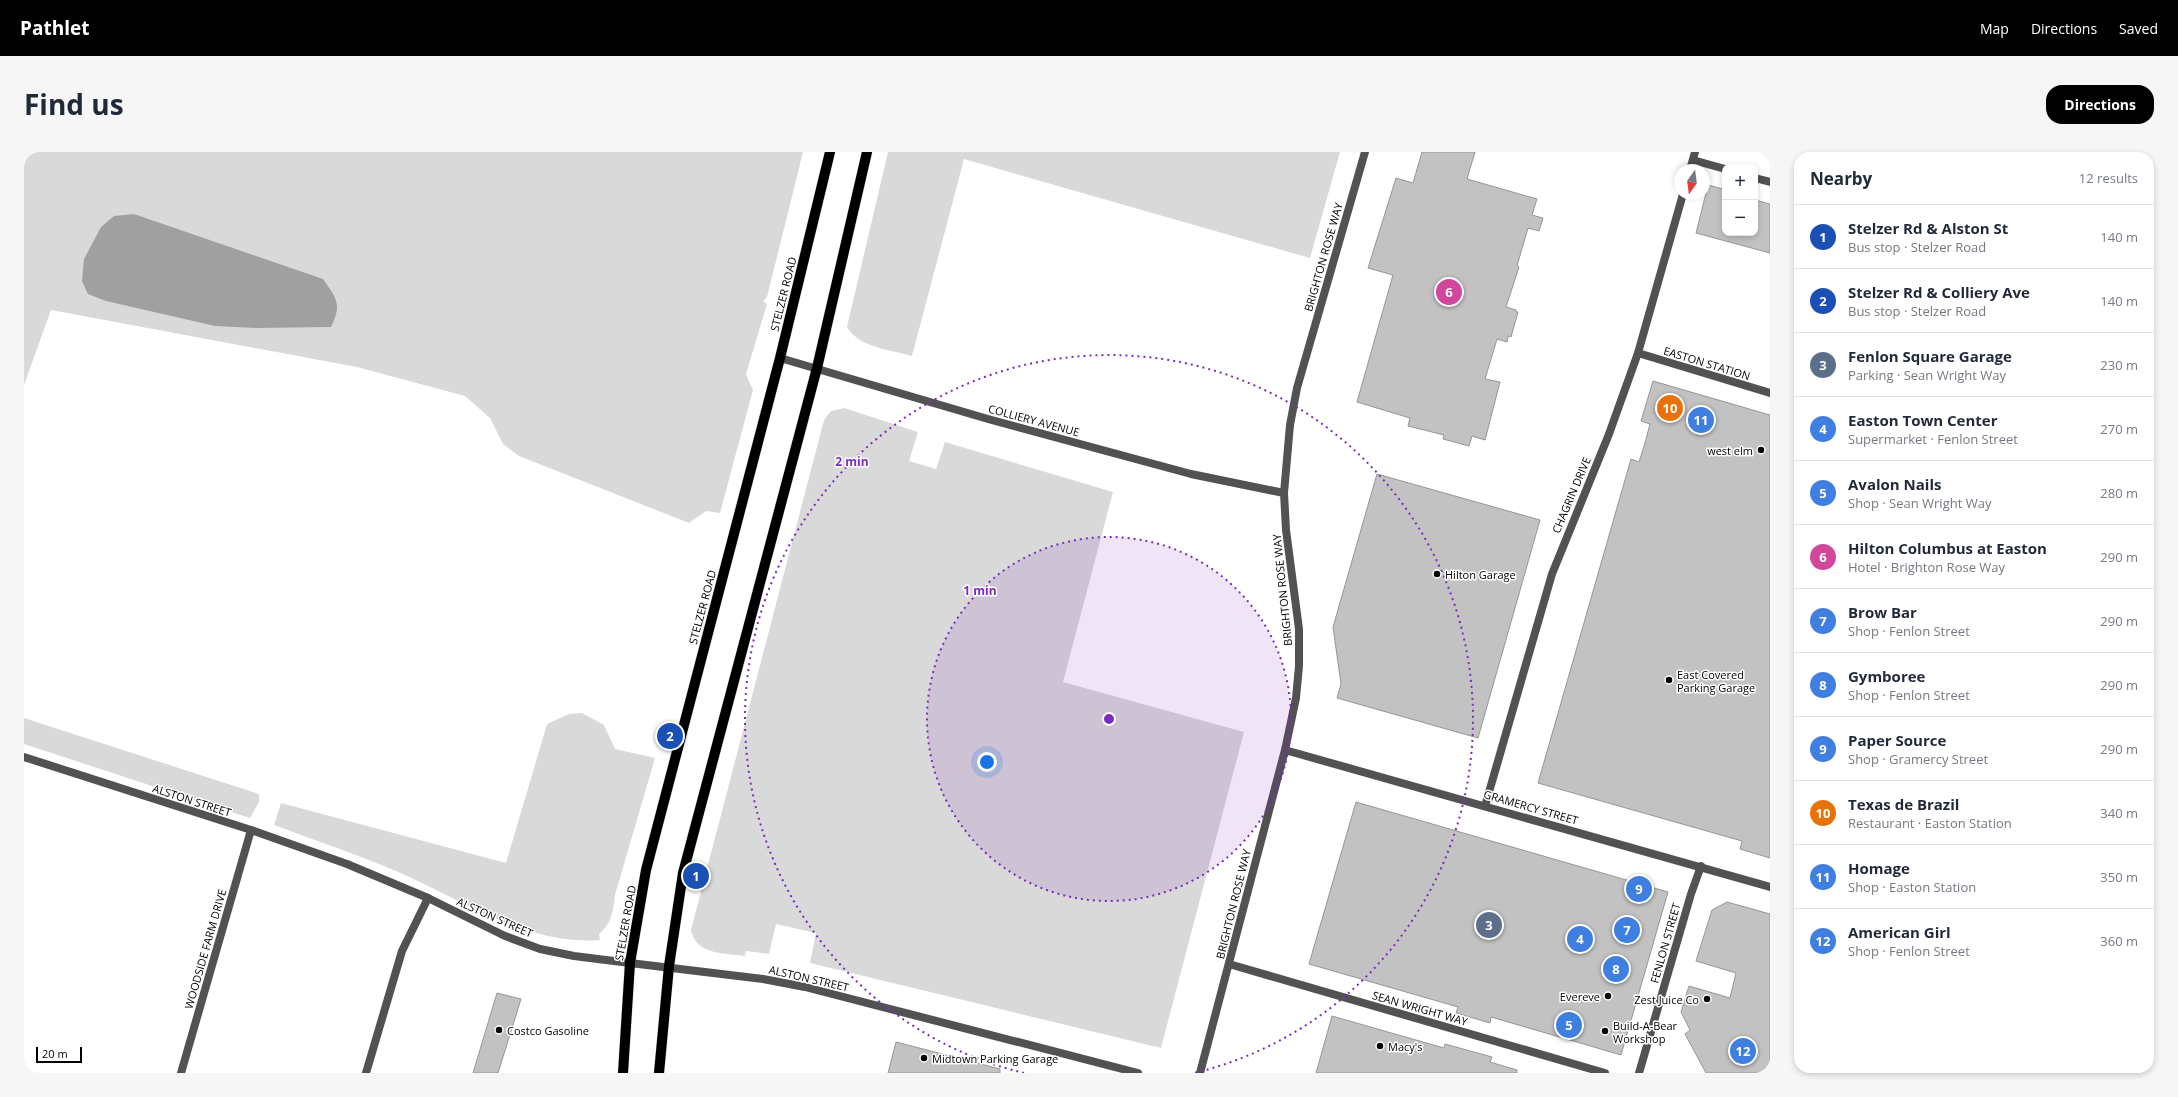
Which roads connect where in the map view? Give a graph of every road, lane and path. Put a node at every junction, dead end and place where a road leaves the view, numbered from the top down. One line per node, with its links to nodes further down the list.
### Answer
1 (830, 152): 10 (main road, STELZER ROAD)
2 (867, 152): 11 (main road)
3 (1365, 152): 13 (street, BRIGHTON ROSE WAY)
4 (1694, 156): 5 (street)
5 (1722, 168)
6 (1758, 179): 7 (street)
7 (1770, 182)
8 (1682, 200): 9 (street, CHAGRIN DRIVE)
9 (1638, 353): 12 (street, EASTON STATION); 16 (street, CHAGRIN DRIVE)
10 (780, 358): 11 (street, COLLIERY AVENUE); 21 (main road, STELZER ROAD)
11 (817, 368): 13 (street, COLLIERY AVENUE); 23 (main road)
12 (1770, 393)
13 (1284, 493): 14 (street, BRIGHTON ROSE WAY)
14 (1285, 750): 16 (street, GRAMERCY STREET); 22 (street, BRIGHTON ROSE WAY)
15 (24, 756): 17 (street, ALSTON STREET)
16 (1485, 806): 18 (street, GRAMERCY STREET)
17 (251, 830): 20 (street, ALSTON STREET); 24 (street, WOODSIDE FARM DRIVE)
18 (1701, 866): 19 (street, GRAMERCY STREET); 31 (street, FENLON STREET)
19 (1770, 887)
20 (428, 898): 21 (street, ALSTON STREET); 25 (street)
21 (630, 963): 23 (street, ALSTON STREET); 26 (main road, STELZER ROAD)
22 (1229, 964): 29 (street, BRIGHTON ROSE WAY); 30 (street, SEAN WRIGHT WAY)
23 (670, 966): 27 (main road); 28 (street, ALSTON STREET)
24 (181, 1073)
25 (366, 1073)
26 (624, 1073)
27 (659, 1073)
28 (1138, 1073)
29 (1200, 1073)
30 (1605, 1073)
31 (1639, 1073)

